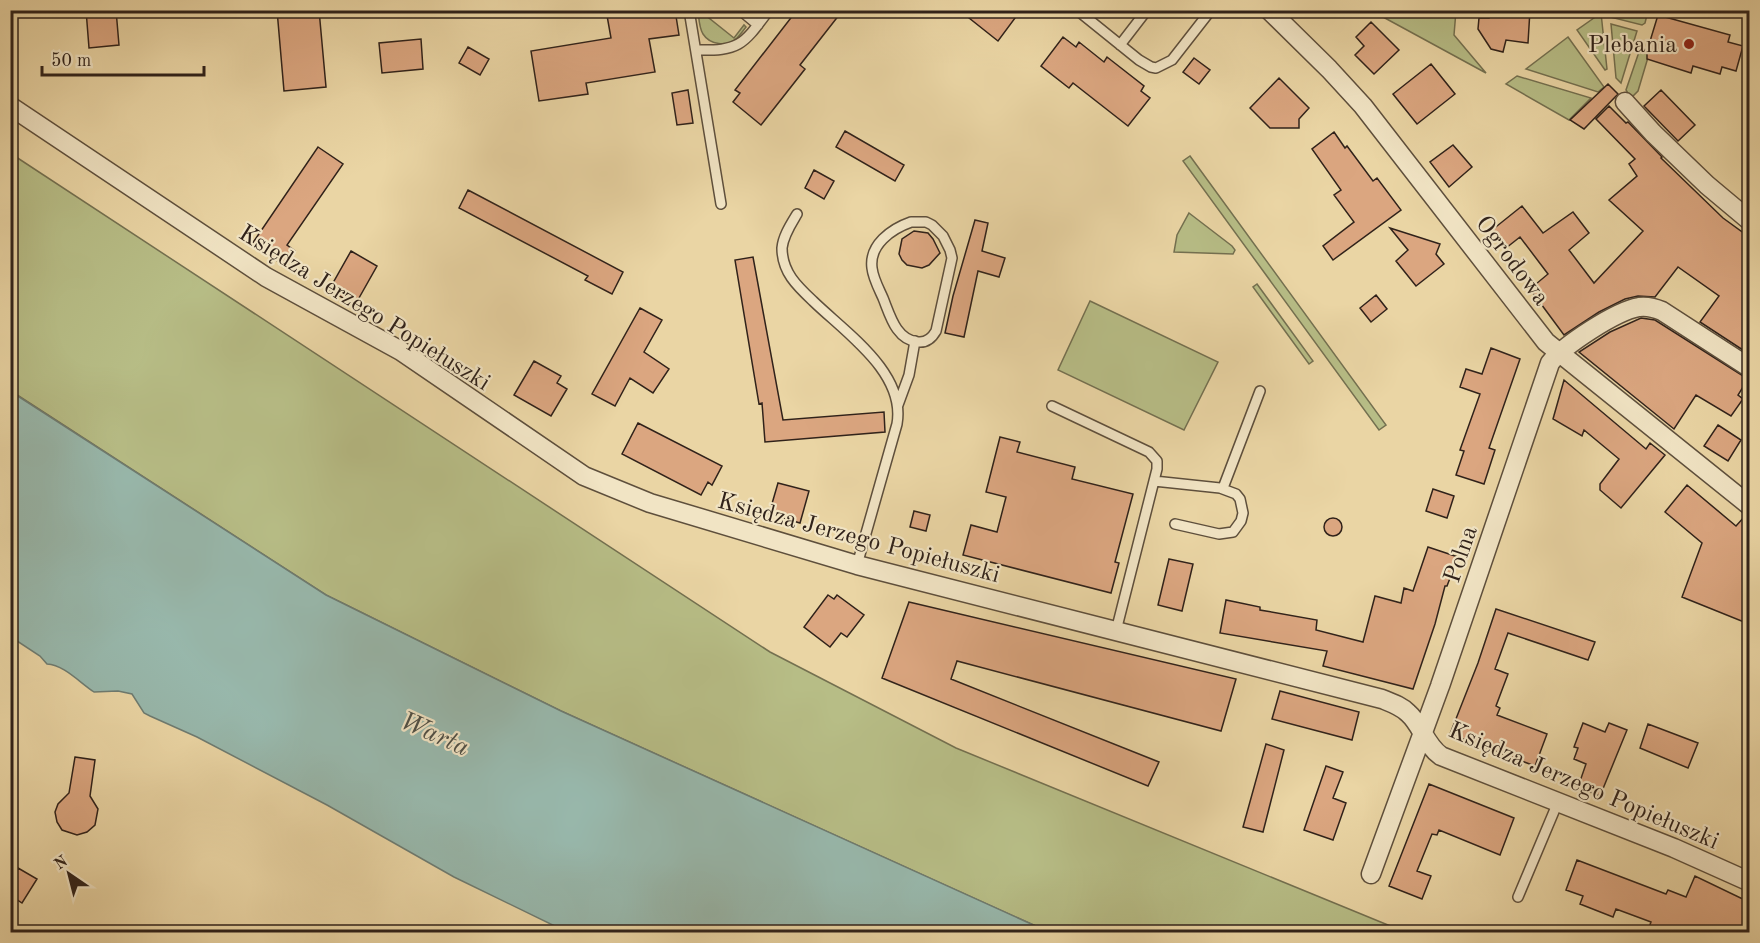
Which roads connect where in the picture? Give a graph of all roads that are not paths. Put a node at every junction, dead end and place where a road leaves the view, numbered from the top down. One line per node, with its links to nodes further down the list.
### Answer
1 (689, 10): 10 (lane)
2 (740, 10): 8 (lane)
3 (769, 10): 8 (lane)
4 (1077, 10): 9 (lane)
5 (1147, 10): 9 (lane)
6 (1211, 10): 9 (lane)
7 (1269, 10): 17 (street, Ogrodowa)
8 (758, 25): 10 (lane)
9 (1120, 45)
10 (696, 50): 13 (lane)
11 (1624, 102): 15 (street)
12 (10, 106): 26 (street, Księdza Jerzego Popiełuszki)
13 (721, 204)
14 (797, 214): 20 (lane)
15 (1749, 221)
16 (915, 341): 16 (lane); 20 (lane)
17 (1558, 353): 18 (street, Polna); 24 (street, Ogrodowa); 28 (street, Polna)
18 (1749, 368)
19 (1260, 391): 23 (lane)
20 (898, 405): 26 (lane)
21 (1052, 406): 22 (lane)
22 (1154, 481): 23 (lane); 27 (lane)
23 (1223, 488): 25 (lane)
24 (1749, 506)
25 (1175, 524)
26 (856, 565): 27 (street, Księdza Jerzego Popiełuszki)
27 (1116, 631): 28 (street, Księdza Jerzego Popiełuszki)
28 (1423, 733): 29 (street, Księdza Jerzego Popiełuszki); 30 (street, Polna)
29 (1558, 802): 31 (street, Księdza Jerzego Popiełuszki); 32 (lane)
30 (1371, 874)
31 (1749, 882)
32 (1518, 897)

